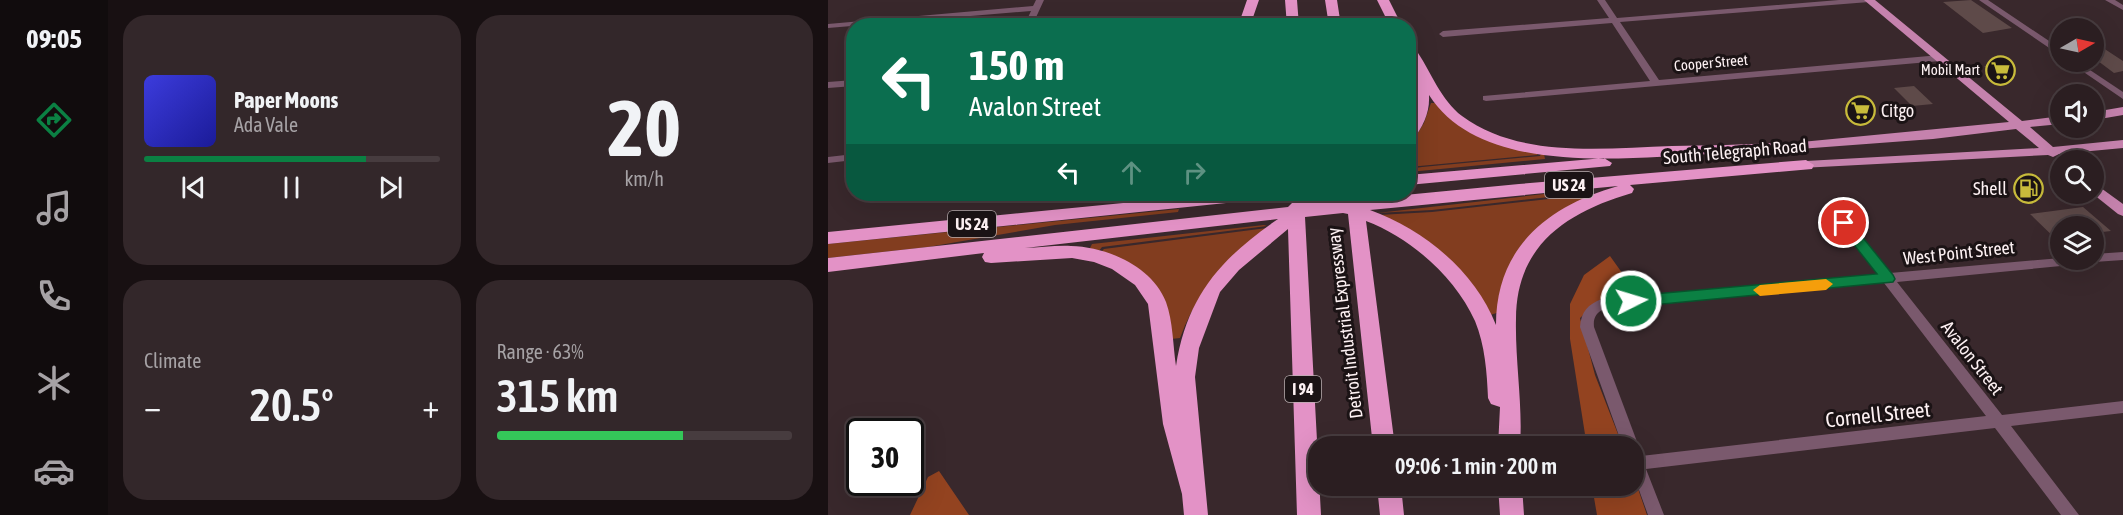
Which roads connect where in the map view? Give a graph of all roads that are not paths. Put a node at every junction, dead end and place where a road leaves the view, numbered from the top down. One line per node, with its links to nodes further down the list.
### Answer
1 (1253, 0): 13 (highway)
2 (1291, 0): 14 (highway)
3 (1331, 0): 15 (highway)
4 (1383, 0): 16 (highway)
5 (1601, 0): 17 (street)
6 (1869, 0): 17 (street); 22 (main road)
7 (1983, 0): 21 (street)
8 (2109, 0): 10 (street)
9 (1038, 4): 11 (street); 12 (street)
10 (2123, 8)
11 (904, 18)
12 (1032, 18)
13 (1247, 18)
14 (1292, 18)
15 (1334, 18)
16 (1392, 18)
17 (1614, 20): 20 (street); 26 (street)
18 (846, 24): 19 (street)
19 (828, 26)
20 (1443, 34)
21 (2050, 46)
22 (1940, 58): 26 (street, Cooper Street); 35 (main road)
23 (1416, 59): 37 (highway)
24 (2088, 72): 29 (street)
25 (1416, 76): 34 (highway)
26 (1656, 83): 30 (street, Cooper Street)
27 (846, 84): 28 (street)
28 (828, 85)
29 (2123, 96)
30 (1486, 98)
31 (2123, 111): 32 (main road)
32 (2104, 114)
33 (2050, 122): 35 (main road, South Telegraph Road / US 24)
34 (1416, 123)
35 (2020, 126): 37 (main road, South Telegraph Road / US 24); 38 (main road)
36 (2123, 144): 39 (main road, South Telegraph Road / US 24)
37 (1783, 147): 44 (highway, South Telegraph Road / US 24)
38 (2050, 150)
39 (2061, 150)
40 (2050, 151): 43 (main road, South Telegraph Road / US 24)
41 (846, 158): 42 (street)
42 (828, 160)
43 (1797, 166): 55 (highway, South Telegraph Road / US 24); 69 (highway)
44 (1416, 179)
45 (2104, 195): 57 (main road)
46 (1134, 201): 56 (highway)
47 (1182, 201): 56 (highway, US 24)
48 (1316, 201): 63 (highway, US 24)
49 (1323, 201): 73 (highway)
50 (1327, 201): 77 (highway, Detroit Industrial Expressway / I 94)
51 (1330, 201): 67 (highway, Detroit Industrial Expressway)
52 (1335, 201): 68 (highway)
53 (1368, 201): 54 (highway, South Telegraph Road / US 24)
54 (1412, 201)
55 (1416, 201)
56 (1116, 207): 59 (highway, US 24)
57 (2123, 211)
58 (1844, 223): 64 (street, Avalon Street)
59 (828, 238)
60 (2123, 256): 61 (street)
61 (2104, 257)
62 (2050, 263): 64 (street, West Point Street)
63 (828, 267): 73 (highway)
64 (1888, 279): 66 (street, Avalon Street); 70 (street, West Point Street)
65 (2123, 407): 66 (street, Cornell Street)
66 (1998, 422): 71 (street, Cornell Street); 81 (street, Avalon Street)
67 (1383, 436)
68 (1505, 436)
69 (1509, 436)
70 (1627, 436)
71 (1644, 458)
72 (1644, 483): 80 (street)
73 (1192, 489): 76 (highway)
74 (1390, 496): 78 (highway)
75 (1511, 496): 79 (highway)
76 (1196, 515)
77 (1309, 515)
78 (1392, 515)
79 (1512, 515)
80 (1656, 515)
81 (2071, 515)

